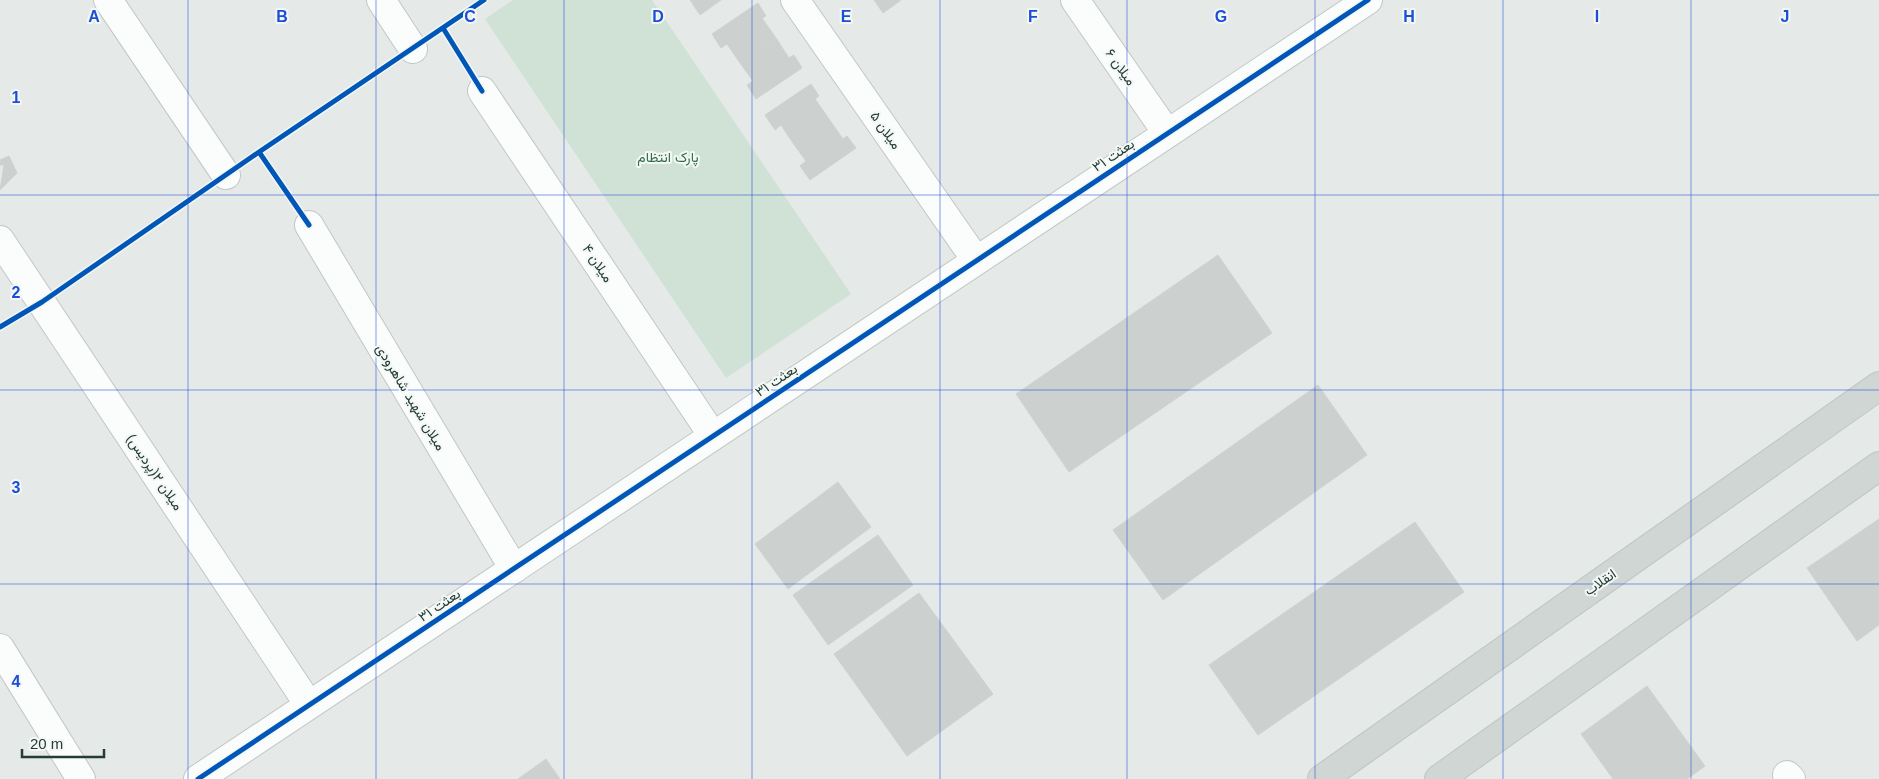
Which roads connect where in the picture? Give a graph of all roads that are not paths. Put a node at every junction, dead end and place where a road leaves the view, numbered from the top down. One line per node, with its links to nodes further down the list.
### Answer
1 (108, 0): 9 (street)
2 (381, 0): 6 (street)
3 (795, 0): 12 (street, میلان ۵)
4 (1075, 0): 8 (street, میلان ۶)
5 (1364, 1): 8 (street, بعثت ۳۱)
6 (414, 49)
7 (482, 91): 14 (street, میلان ۴)
8 (1168, 133): 12 (street, بعثت ۳۱)
9 (226, 176)
10 (309, 225): 16 (street, میلان شهید شاهرودی)
11 (0, 240): 18 (street, میلان ۲(پردیس))
12 (976, 260): 14 (street, بعثت ۳۱)
13 (1879, 386): 21 (main road, انقلاب)
14 (713, 436): 16 (street, بعثت ۳۱)
15 (1879, 466): 22 (main road)
16 (514, 569): 18 (street, بعثت ۳۱)
17 (0, 648): 19 (street)
18 (309, 705): 20 (street, بعثت ۳۱)
19 (81, 779)
20 (198, 779)
21 (1322, 779)
22 (1440, 779)

